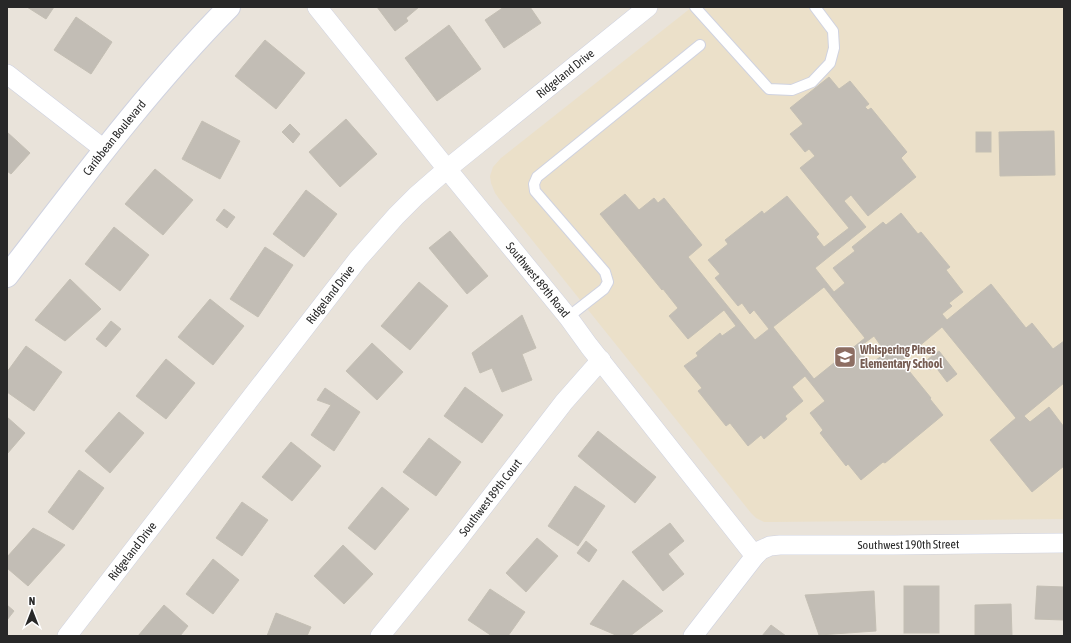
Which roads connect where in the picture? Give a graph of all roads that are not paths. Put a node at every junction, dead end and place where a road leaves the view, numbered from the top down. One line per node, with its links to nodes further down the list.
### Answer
1 (229, 7): 8 (street, Caribbean Boulevard)
2 (317, 7): 9 (street, Southwest 89th Road)
3 (648, 7): 9 (street, Ridgeland Drive)
4 (695, 7): 5 (lane)
5 (815, 7)
6 (700, 45): 11 (lane)
7 (7, 74): 8 (street)
8 (105, 150): 10 (street, Caribbean Boulevard)
9 (447, 169): 11 (street, Southwest 89th Road); 15 (street, Ridgeland Drive)
10 (7, 276)
11 (568, 317): 12 (street, Southwest 89th Road)
12 (601, 360): 14 (street, Southwest 89th Road); 16 (street, Southwest 89th Court)
13 (1064, 542): 14 (street, Southwest 190th Street)
14 (756, 556): 17 (street)
15 (67, 636)
16 (380, 636)
17 (693, 636)

